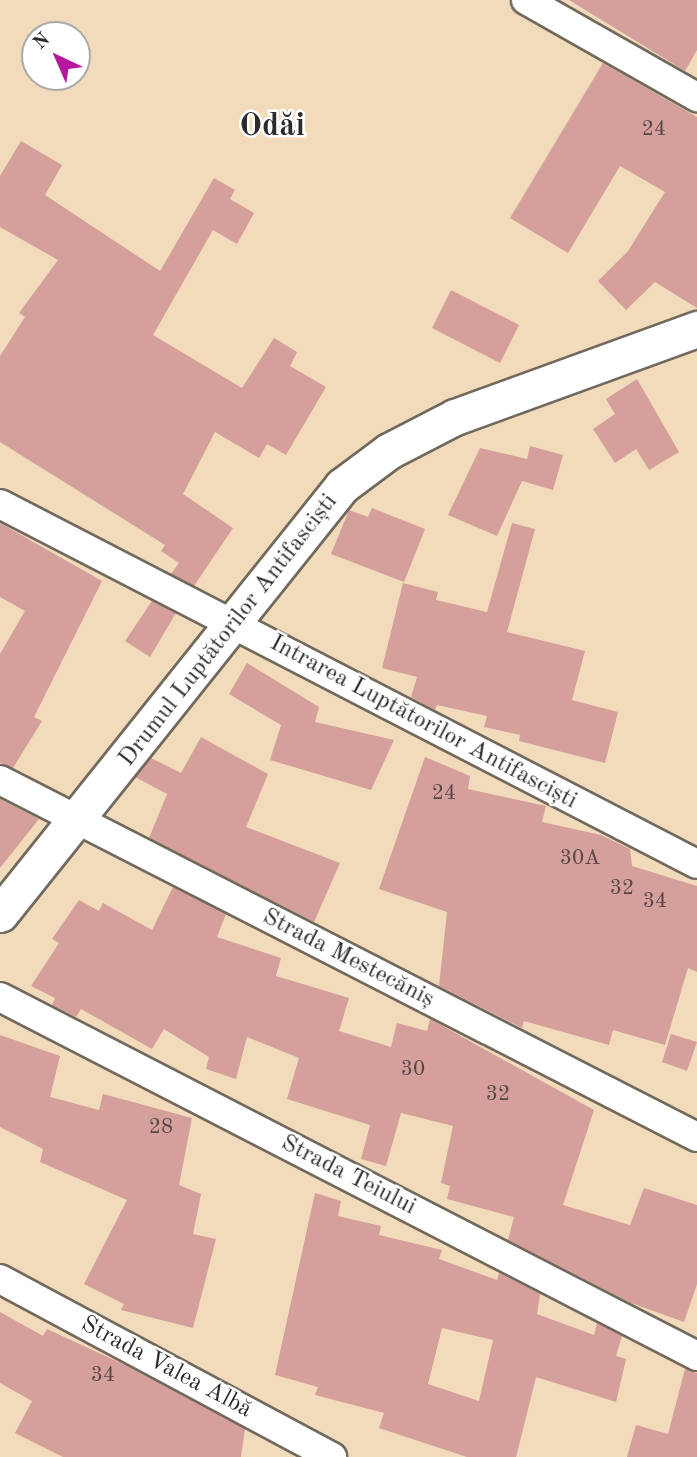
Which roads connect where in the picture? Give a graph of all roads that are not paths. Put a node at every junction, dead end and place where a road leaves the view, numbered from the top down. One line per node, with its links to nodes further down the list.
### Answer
1 (526, 0): 2 (street)
2 (697, 97)
3 (697, 329): 5 (street, Drumul Luptătorilor Antifasciști)
4 (0, 504): 5 (street, Intrarea Luptătorilor Antifasciști)
5 (233, 624): 7 (street, Drumul Luptătorilor Antifasciști); 8 (street, Intrarea Luptătorilor Antifasciști)
6 (0, 780): 7 (street, Strada Mestecăniș)
7 (79, 823): 9 (street, Drumul Luptătorilor Antifasciști); 11 (street, Strada Mestecăniș)
8 (697, 864)
9 (0, 914)
10 (0, 997): 13 (street, Strada Teiului)
11 (697, 1137)
12 (0, 1279): 14 (street, Strada Valea Albă)
13 (697, 1356)
14 (332, 1457)

